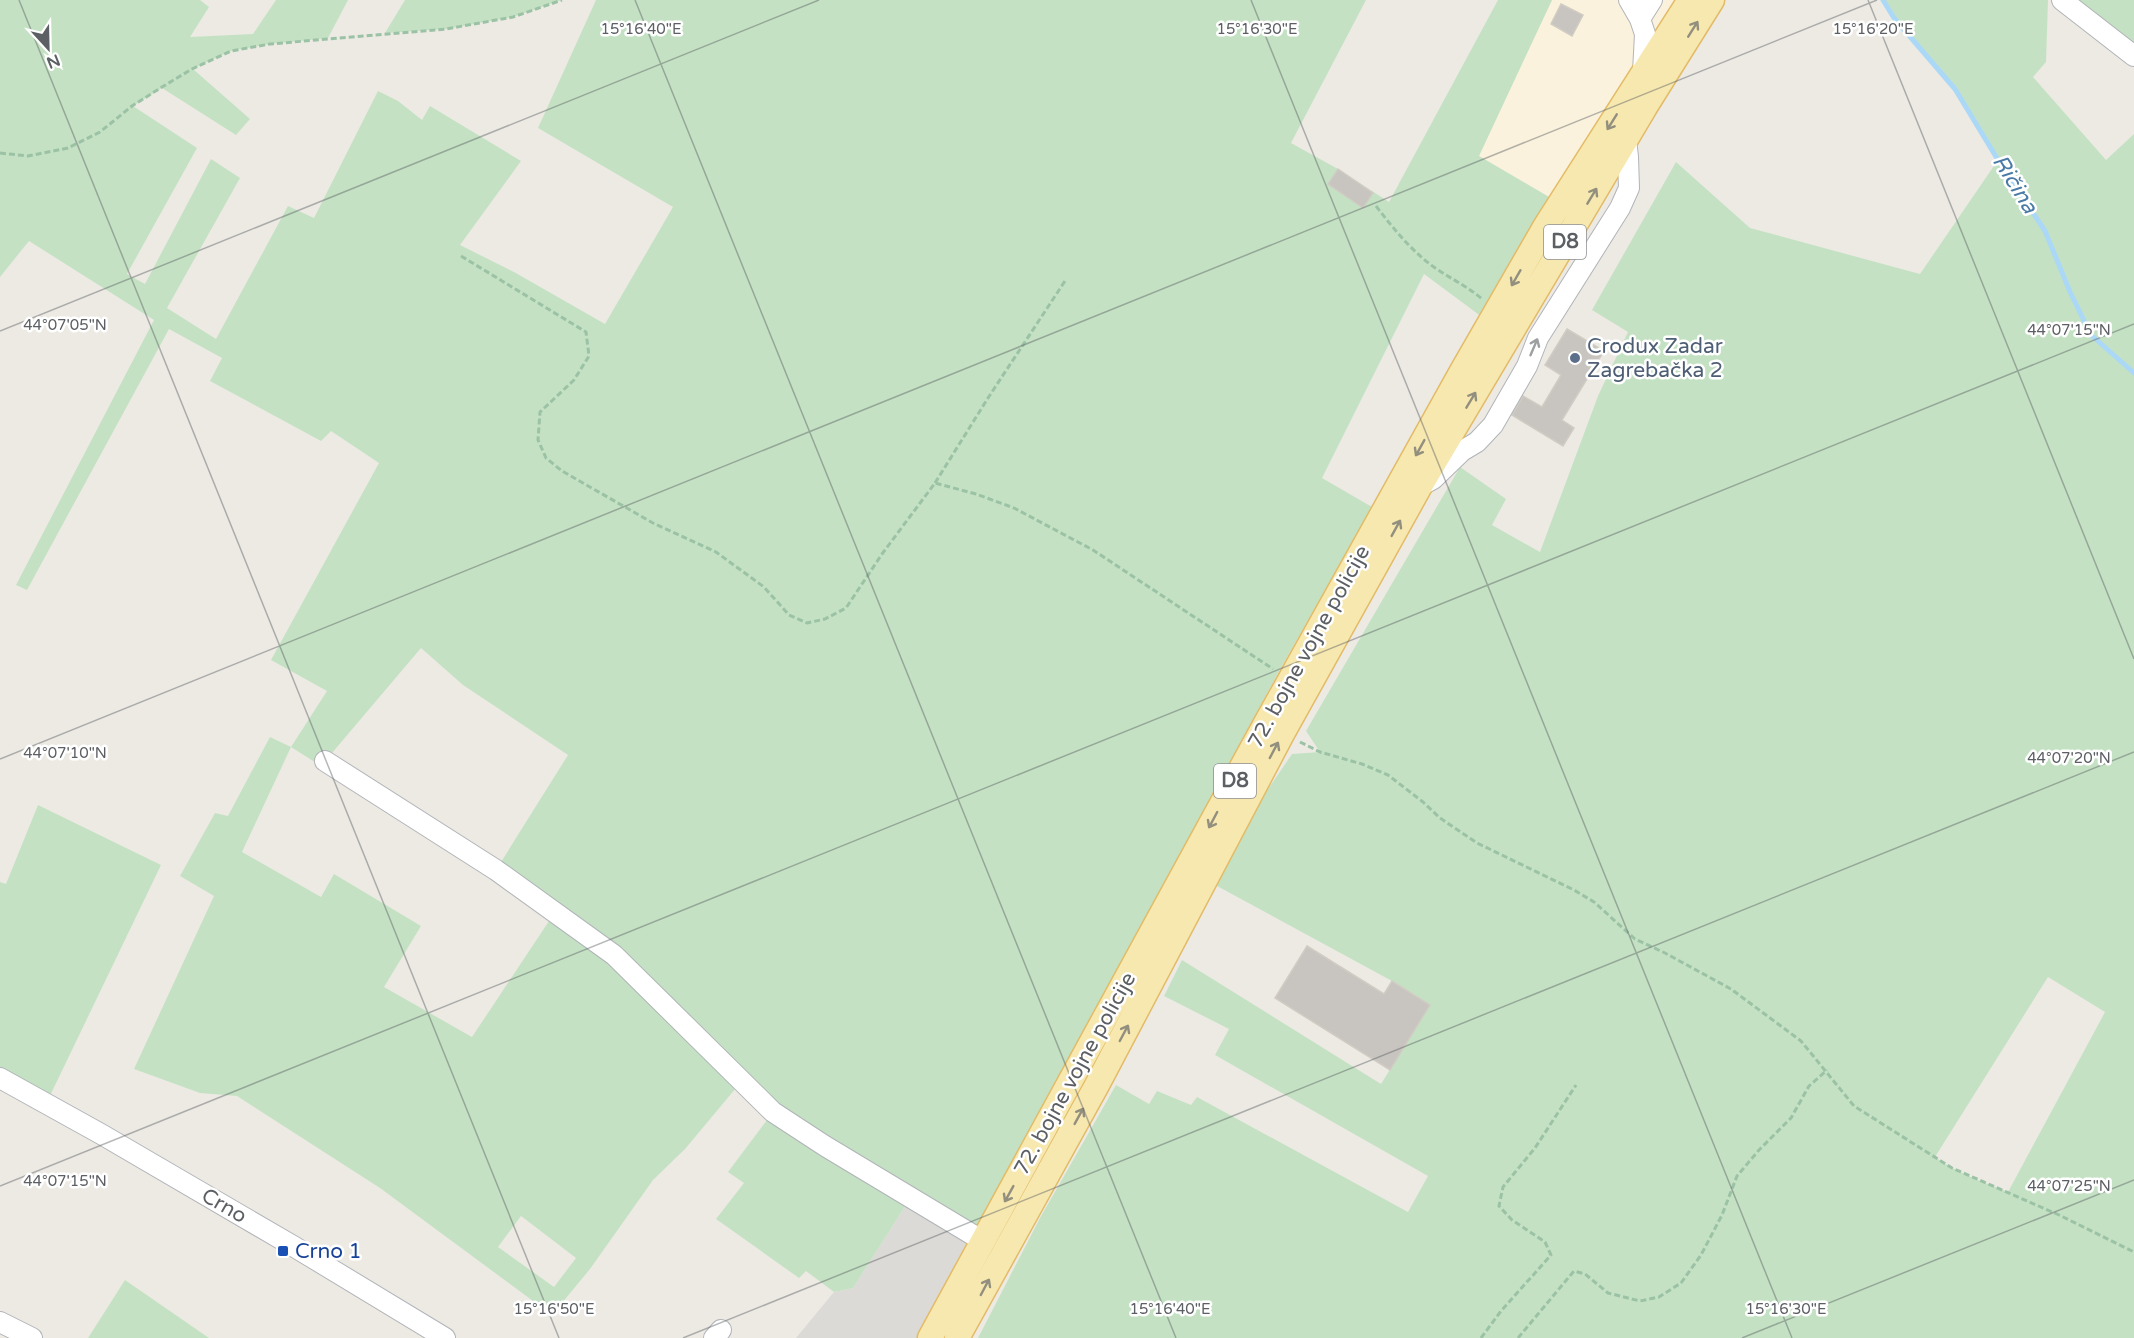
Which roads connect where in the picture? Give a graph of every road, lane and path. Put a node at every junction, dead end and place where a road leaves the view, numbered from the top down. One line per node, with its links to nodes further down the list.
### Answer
1 (562, 0): 11 (path)
2 (1629, 0): 7 (street)
3 (1652, 0): 7 (street)
4 (1690, 0): 9 (main road, 72. bojne vojne policije / D8)
5 (1712, 0): 10 (main road, 72. bojne vojne policije / D8, one-way to 5)
6 (2062, 0): 8 (street)
7 (1640, 19): 9 (street)
8 (2134, 56)
9 (1643, 72): 15 (main road, 72. bojne vojne policije / D8, one-way to 15)
10 (1626, 140): 17 (main road, 72. bojne vojne policije / D8, one-way to 10); 17 (street, one-way to 10)
11 (0, 153)
12 (1376, 206): 15 (path)
13 (461, 256): 16 (path)
14 (1065, 281): 16 (path)
15 (1497, 312): 18 (main road, 72. bojne vojne policije / D8, one-way to 18)
16 (935, 483): 18 (path)
17 (1420, 486): 19 (main road, 72. bojne vojne policije / D8, one-way to 17)
18 (1290, 680): 24 (main road, 72. bojne vojne policije / D8, one-way to 24)
19 (1282, 734): 21 (path); 30 (main road, 72. bojne vojne policije / D8, one-way to 19)
20 (325, 761): 24 (street)
21 (1827, 1070): 25 (path); 32 (path)
22 (0, 1078): 28 (street, Crno)
23 (1576, 1085): 31 (path)
24 (983, 1242): 29 (main road, 72. bojne vojne policije / D8)
25 (2134, 1252)
26 (0, 1322): 27 (street)
27 (32, 1338)
28 (445, 1338)
29 (930, 1338)
30 (957, 1338)
31 (1481, 1338)
32 (1518, 1338)

